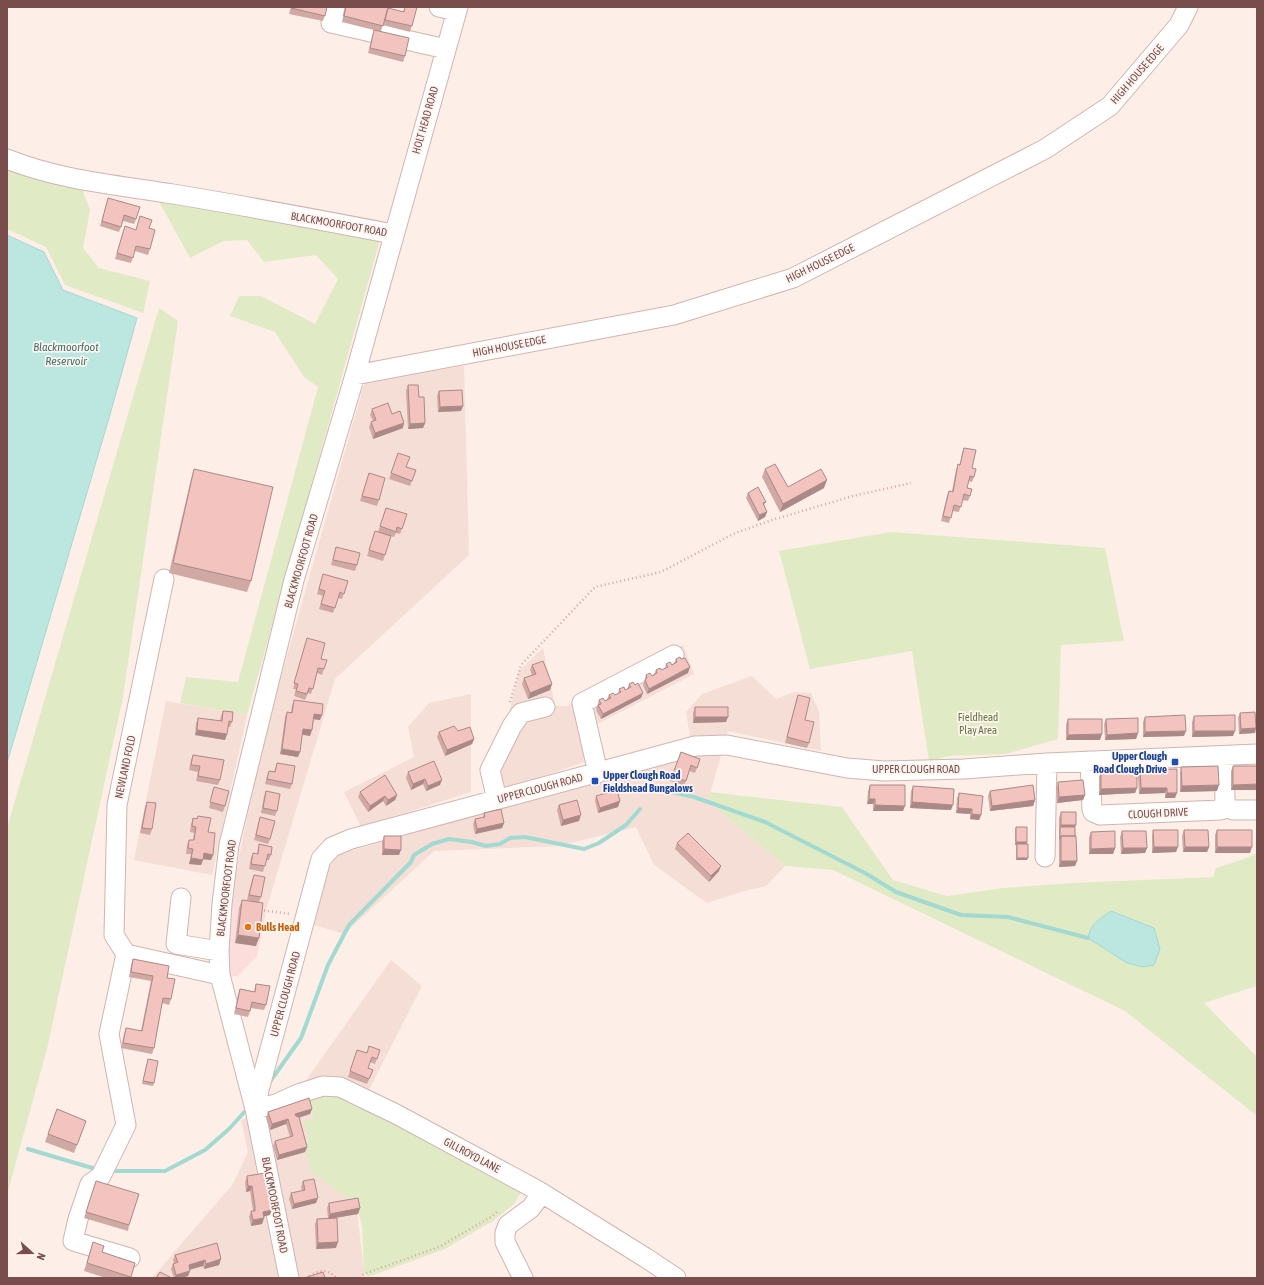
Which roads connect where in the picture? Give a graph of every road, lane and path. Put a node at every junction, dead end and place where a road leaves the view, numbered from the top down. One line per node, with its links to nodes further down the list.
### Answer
1 (335, 7): 4 (street)
2 (1188, 7): 7 (street, HIGH HOUSE EDGE)
3 (451, 8): 4 (street, HOLT HEAD ROAD)
4 (446, 49): 6 (street, HOLT HEAD ROAD)
5 (7, 159): 6 (street, BLACKMOORFOOT ROAD)
6 (393, 234): 7 (street, BLACKMOORFOOT ROAD)
7 (355, 375): 25 (street, BLACKMOORFOOT ROAD)
8 (911, 484): 11 (path)
9 (164, 580): 26 (street, NEWLAND FOLD)
10 (674, 655): 17 (street)
11 (509, 707)
12 (545, 707): 18 (street)
13 (1257, 754): 14 (street, UPPER CLOUGH ROAD)
14 (1224, 756): 15 (street, UPPER CLOUGH ROAD); 19 (street)
15 (1090, 761): 16 (street, UPPER CLOUGH ROAD); 19 (street, CLOUGH DRIVE)
16 (1047, 763): 17 (street, UPPER CLOUGH ROAD); 21 (street)
17 (598, 772): 18 (street, UPPER CLOUGH ROAD)
18 (497, 800): 24 (street, UPPER CLOUGH ROAD)
19 (1225, 802): 20 (street)
20 (1257, 810)
21 (1044, 857)
22 (181, 898): 25 (street)
23 (260, 910): 24 (path)
24 (305, 916): 28 (street, UPPER CLOUGH ROAD)
25 (219, 952): 27 (street, BLACKMOORFOOT ROAD)
26 (126, 954): 27 (street); 31 (street)
27 (220, 975): 28 (street, BLACKMOORFOOT ROAD)
28 (255, 1097): 29 (street, GILLROYD LANE); 32 (street, BLACKMOORFOOT ROAD)
29 (542, 1193): 36 (street); 37 (street, GILLROYD LANE)
30 (501, 1209): 35 (path)
31 (130, 1258)
32 (289, 1278)
33 (305, 1278): 34 (path)
34 (337, 1278)
35 (360, 1278)
36 (523, 1278)
37 (676, 1278)

